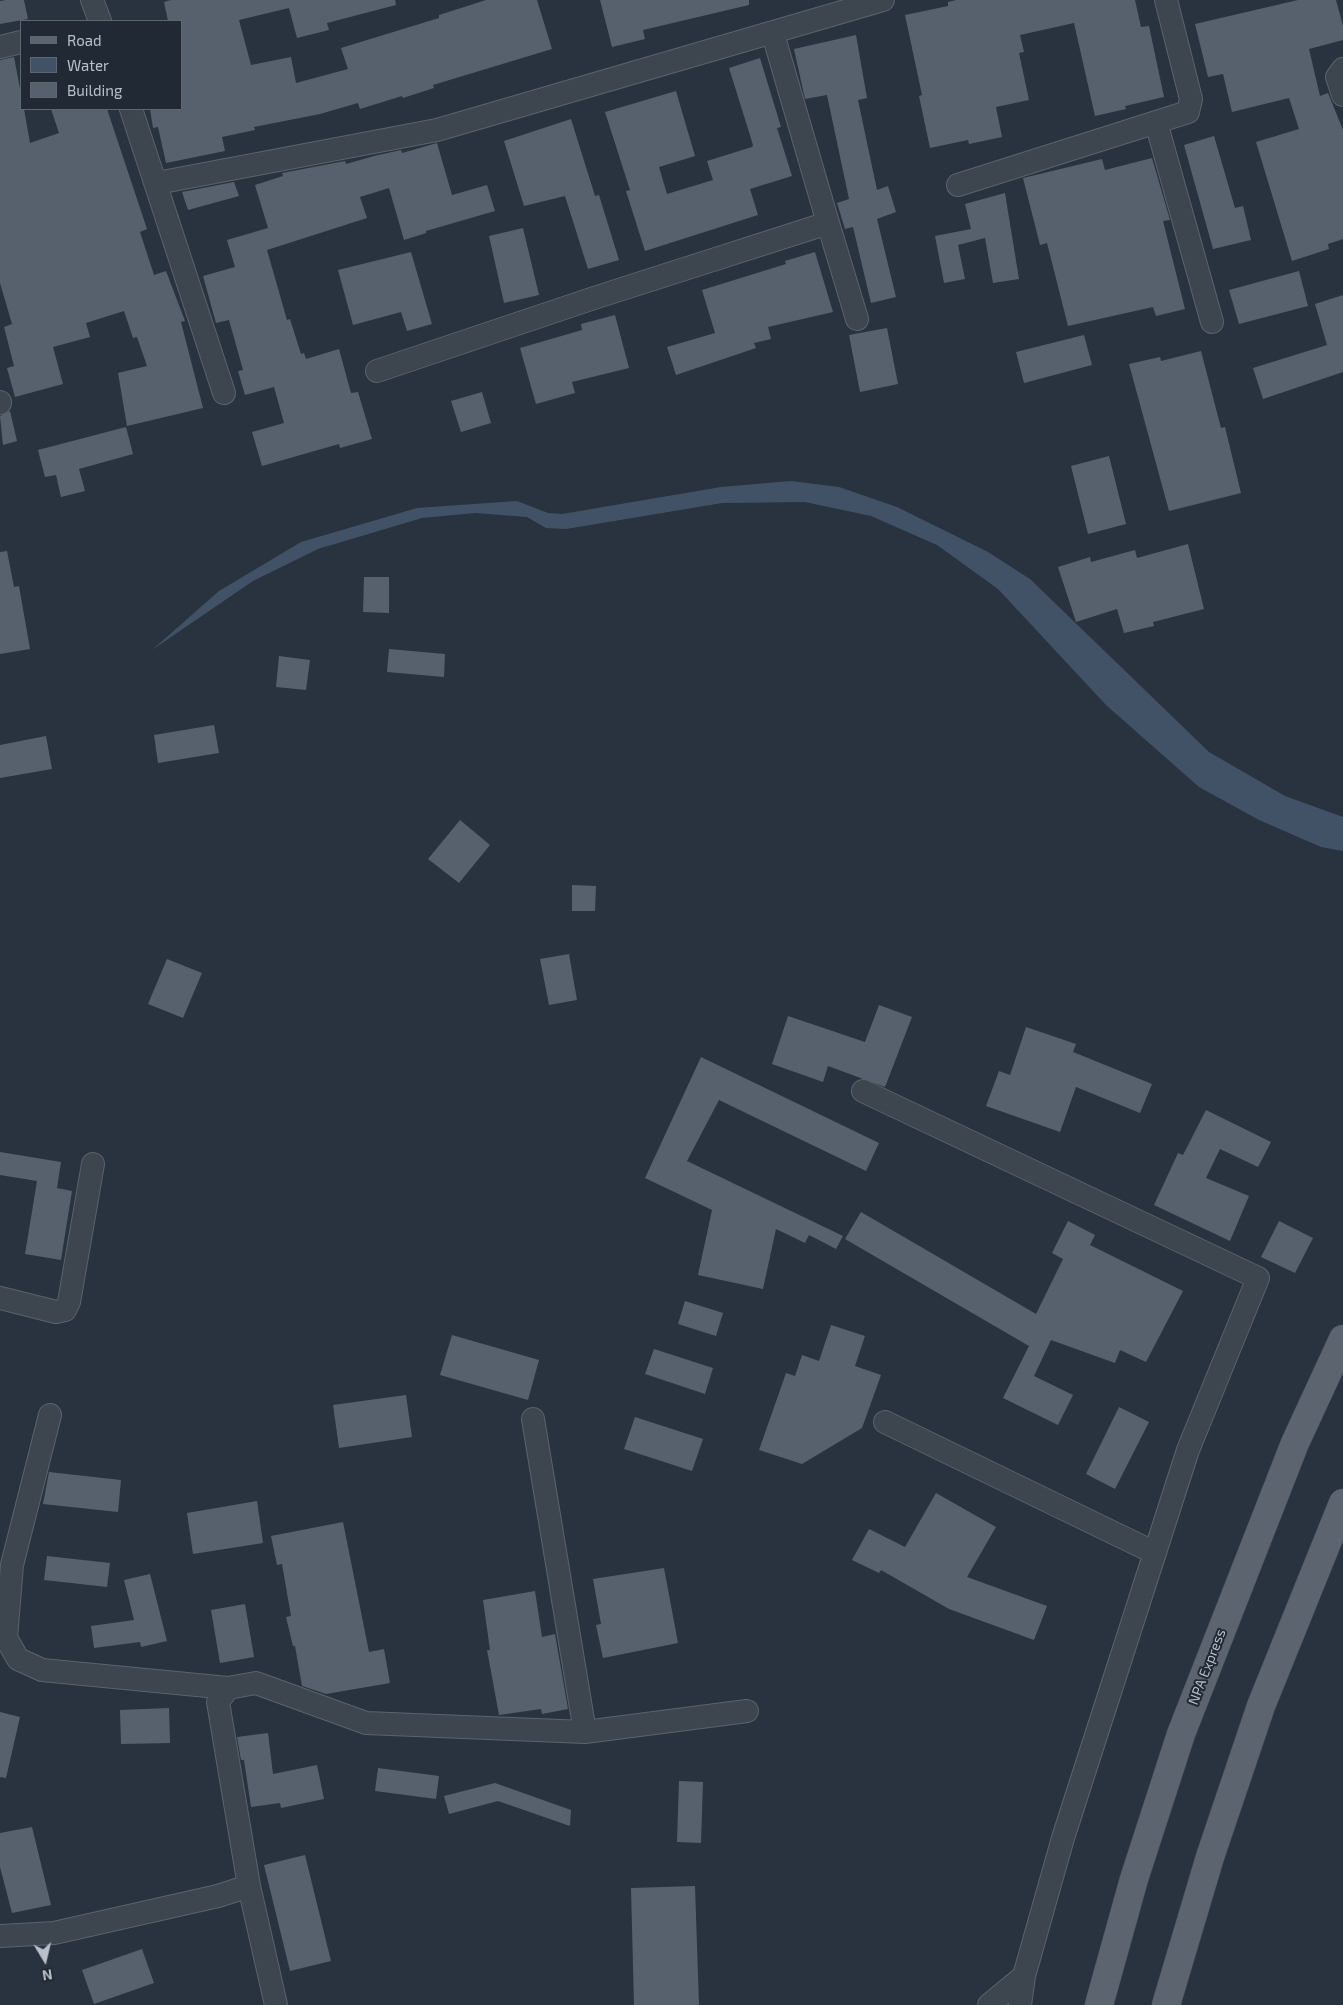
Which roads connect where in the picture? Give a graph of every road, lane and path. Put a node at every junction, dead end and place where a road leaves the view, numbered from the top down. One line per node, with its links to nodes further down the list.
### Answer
1 (883, 0): 3 (street)
2 (1166, 0): 9 (street)
3 (773, 34): 10 (street); 12 (street)
4 (20, 42): 5 (street)
5 (0, 47)
6 (1343, 69): 7 (street)
7 (1343, 94)
8 (131, 110): 10 (street)
9 (1156, 122): 11 (street); 14 (street)
10 (157, 183): 16 (street)
11 (958, 184)
12 (828, 223): 13 (street); 15 (street)
13 (857, 319)
14 (1212, 322)
15 (378, 371)
16 (224, 393)
17 (863, 1091): 25 (street)
18 (93, 1164): 19 (street)
19 (0, 1298)
20 (1343, 1339): 35 (main road, NPA Express)
21 (50, 1416): 26 (street)
22 (533, 1420): 28 (street)
23 (885, 1422): 25 (street)
24 (1343, 1503): 36 (main road)
25 (1155, 1553): 31 (street)
26 (228, 1688): 28 (street); 29 (street)
27 (747, 1711): 28 (street)
28 (585, 1732)
29 (249, 1886): 30 (street); 32 (street)
30 (0, 1936)
31 (1024, 1976): 33 (street); 34 (street)
32 (276, 2005)
33 (989, 2005)
34 (1020, 2005)
35 (1098, 2005)
36 (1166, 2005)

